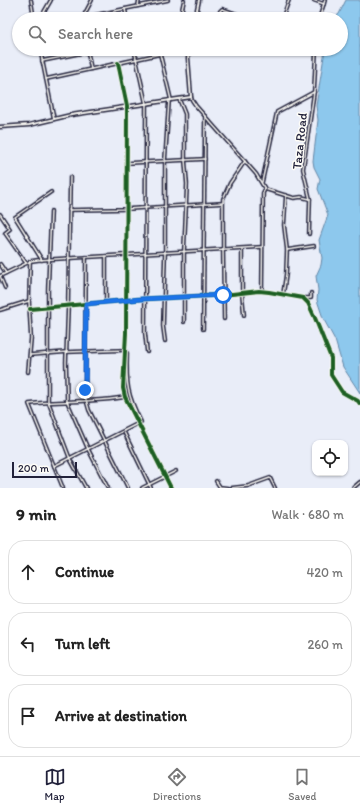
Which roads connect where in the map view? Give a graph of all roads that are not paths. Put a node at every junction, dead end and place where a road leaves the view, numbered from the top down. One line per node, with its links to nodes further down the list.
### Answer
1 (31, 0): 15 (street)
2 (51, 0): 16 (street)
3 (92, 0): 17 (street)
4 (139, 0): 13 (street)
5 (168, 0): 11 (street)
6 (184, 0): 20 (street)
7 (199, 0): 21 (street)
8 (289, 0): 24 (street)
9 (313, 0): 12 (street)
10 (325, 0): 12 (street)
11 (159, 1): 13 (street)
12 (324, 4): 25 (street)
13 (138, 6): 14 (street)
14 (125, 9): 18 (street); 19 (street)
15 (33, 12)
16 (44, 12)
17 (85, 12)
18 (111, 12)
19 (126, 12)
20 (181, 12)
21 (196, 12)
22 (220, 12): 23 (street)
23 (229, 12)
24 (285, 12)
25 (321, 12)
26 (41, 56): 35 (street)
27 (62, 56): 35 (street)
28 (88, 56): 37 (street)
29 (135, 56): 34 (street)
30 (150, 56): 34 (street)
31 (160, 56): 42 (street)
32 (188, 56): 40 (street)
33 (316, 56): 39 (street, Taza Road)
34 (136, 59): 36 (street); 43 (street)
35 (42, 61): 38 (street)
36 (118, 63): 37 (street); 44 (street)
37 (91, 69): 38 (street)
38 (46, 79): 46 (street)
39 (314, 92): 55 (street); 59 (street, Taza Road)
40 (191, 97): 41 (street); 45 (street)
41 (179, 99): 42 (street); 49 (street)
42 (170, 100): 43 (street); 50 (street)
43 (146, 104): 44 (street); 52 (street)
44 (127, 106): 46 (street); 53 (street)
45 (205, 116): 48 (street); 51 (street)
46 (54, 119): 47 (street)
47 (0, 127)
48 (205, 159): 49 (street); 60 (street)
49 (185, 160): 50 (street); 62 (street)
50 (165, 161): 52 (street); 63 (street)
51 (245, 161): 55 (street); 61 (street)
52 (146, 162): 53 (street); 64 (street)
53 (127, 163): 65 (street)
54 (70, 177): 66 (street)
55 (262, 182): 56 (street)
56 (265, 189): 58 (street); 71 (street)
57 (51, 192): 84 (street)
58 (286, 195): 59 (street); 75 (street)
59 (310, 199): 69 (street, Taza Road)
60 (204, 203): 61 (street); 62 (street); 73 (street)
61 (223, 203): 74 (street)
62 (186, 205): 63 (street); 76 (street)
63 (165, 206): 64 (street); 77 (street)
64 (146, 207): 65 (street); 78 (street)
65 (128, 209): 66 (street); 79 (street)
66 (69, 210): 82 (street)
67 (51, 211): 83 (street)
68 (0, 214): 87 (street)
69 (309, 234)
70 (314, 246): 75 (street)
71 (262, 247): 72 (street); 91 (street)
72 (242, 248): 74 (street); 92 (street)
73 (204, 250): 74 (street); 76 (street); 96 (street)
74 (223, 250): 94 (street)
75 (287, 250): 95 (street)
76 (184, 251): 77 (street); 99 (street)
77 (165, 253): 78 (street); 98 (street)
78 (146, 254): 79 (street); 102 (street)
79 (126, 255): 80 (street); 103 (street)
80 (106, 256): 81 (street); 105 (street)
81 (86, 257): 82 (street); 106 (street)
82 (69, 258): 83 (street); 107 (street)
83 (49, 259): 84 (street); 108 (street)
84 (42, 260): 85 (street)
85 (30, 262): 87 (street); 104 (street)
86 (0, 264): 88 (street)
87 (26, 264): 88 (street)
88 (6, 273): 89 (street)
89 (0, 276): 90 (street)
90 (5, 288)
91 (262, 291): 92 (street); 95 (street)
92 (242, 293): 94 (street); 111 (street)
93 (310, 293): 101 (street)
94 (223, 295): 96 (street); 112 (street)
95 (283, 295): 100 (street)
96 (203, 296): 99 (street); 114 (street)
97 (314, 297): 101 (street)
98 (164, 298): 99 (street); 102 (street); 115 (street)
99 (184, 298): 113 (street)
100 (303, 298): 101 (street); 128 (street)
101 (311, 298)
102 (145, 299): 103 (street); 119 (street)
103 (126, 300): 105 (street); 116 (street)
104 (29, 302): 109 (street); 110 (street)
105 (106, 302): 106 (street)
106 (86, 304): 107 (street); 117 (street)
107 (68, 306): 108 (street); 118 (street)
108 (48, 307): 109 (street); 120 (street)
109 (30, 309): 122 (street)
110 (0, 310)
111 (244, 315)
112 (224, 319)
113 (184, 322)
114 (203, 329)
115 (165, 341)
116 (126, 350): 117 (street); 121 (street)
117 (86, 351): 118 (street); 125 (street)
118 (67, 352): 120 (street); 126 (street)
119 (147, 352)
120 (48, 353): 122 (street); 127 (street)
121 (125, 353): 124 (street); 129 (street)
122 (29, 355): 123 (street)
123 (28, 372)
124 (125, 397): 125 (street); 129 (street)
125 (86, 400): 126 (street); 131 (street)
126 (67, 401): 127 (street); 132 (street)
127 (48, 402): 133 (street); 134 (street)
128 (360, 404)
129 (139, 424): 130 (street); 136 (street)
130 (123, 432): 131 (street); 139 (street)
131 (105, 441): 132 (street); 143 (street)
132 (88, 449): 133 (street); 142 (street)
133 (70, 459): 134 (street); 141 (street)
134 (54, 466): 140 (street)
135 (176, 471): 136 (street)
136 (165, 476): 139 (street); 146 (street)
137 (216, 481): 147 (street)
138 (360, 482): 150 (street)
139 (149, 484): 144 (street); 145 (street)
140 (63, 488)
141 (86, 488)
142 (108, 488)
143 (128, 488)
144 (142, 488)
145 (150, 488)
146 (171, 488)
147 (228, 488)
148 (231, 488): 149 (street)
149 (275, 488)
150 (353, 488)

